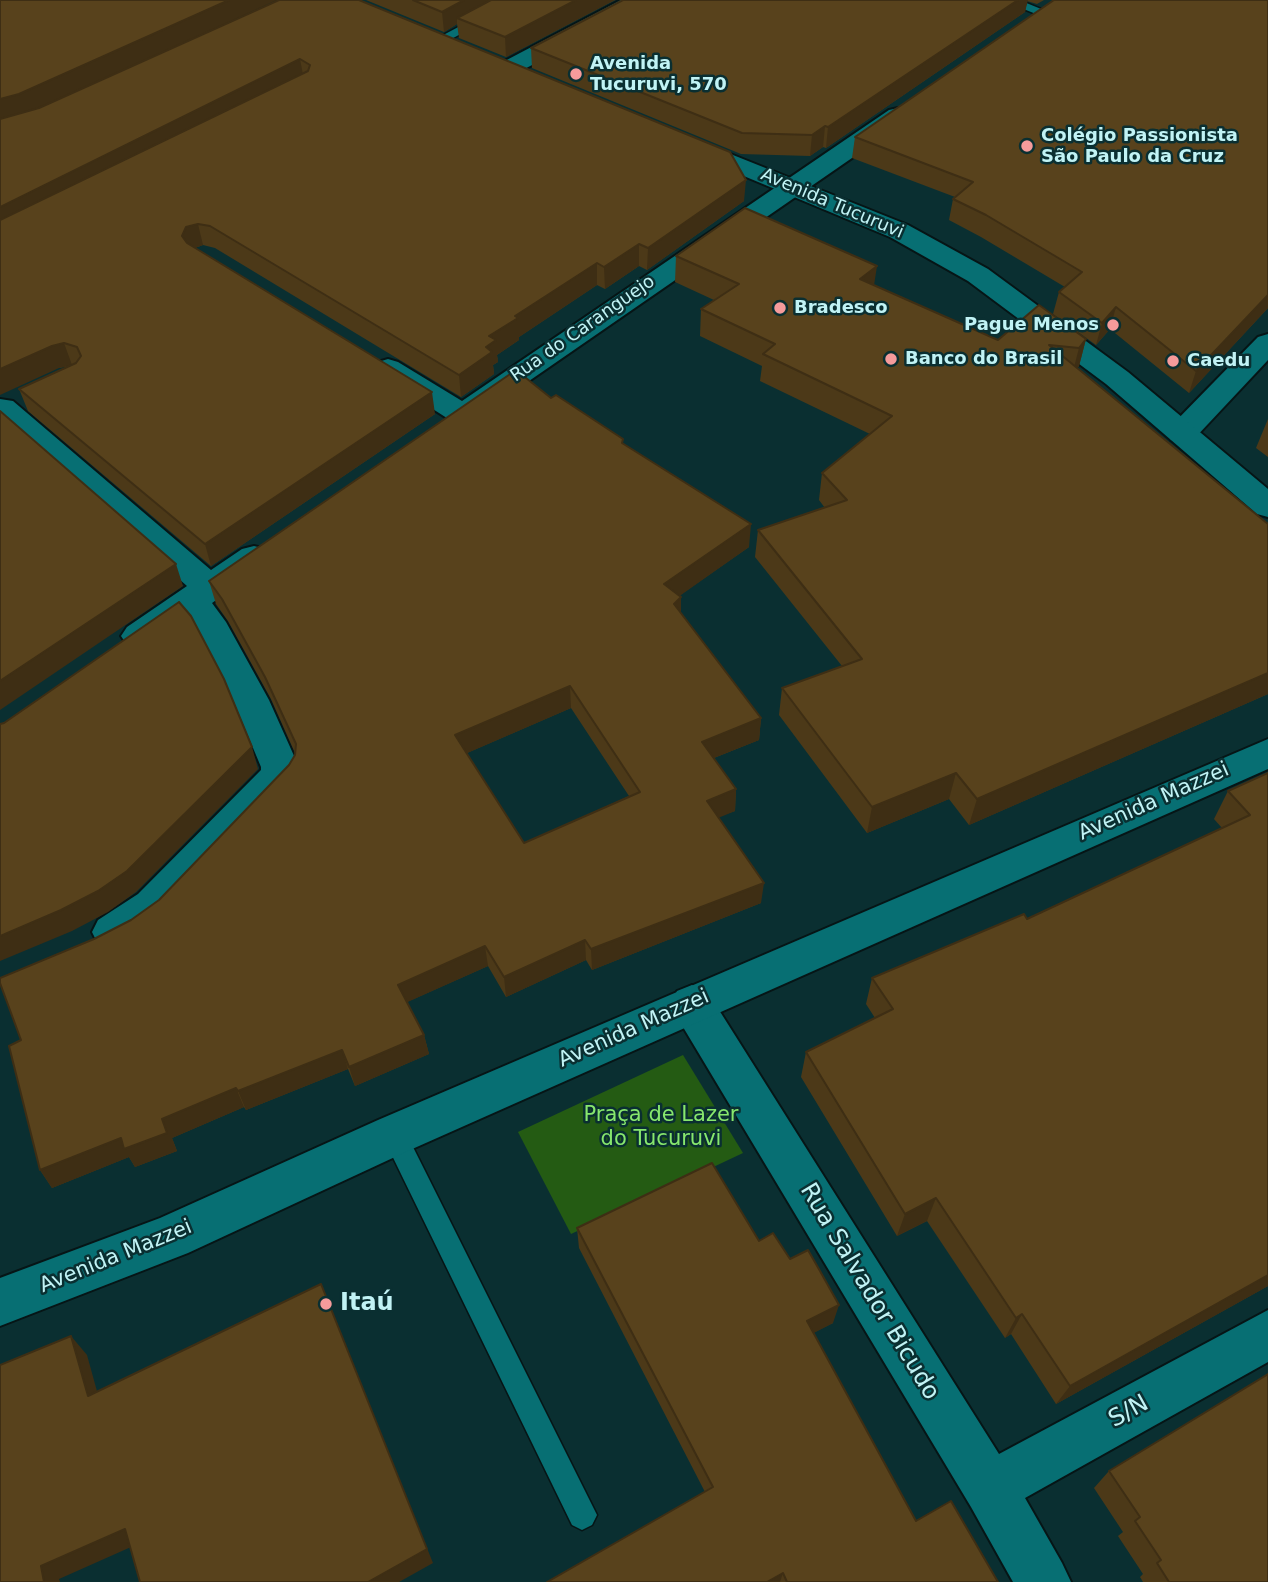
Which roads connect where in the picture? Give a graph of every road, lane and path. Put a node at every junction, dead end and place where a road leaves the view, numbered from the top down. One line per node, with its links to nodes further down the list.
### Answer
1 (519, 0): 5 (lane)
2 (638, 0): 7 (street)
3 (1007, 0): 4 (lane)
4 (1054, 6): 6 (street)
5 (427, 36): 7 (street)
6 (1012, 36)
7 (488, 61): 8 (street)
8 (541, 83)
9 (923, 98): 11 (street, Rua do Caranguejo)
10 (668, 136): 11 (street, Avenida Tucuruvi)
11 (793, 187): 13 (street, Rua do Caranguejo); 15 (street, Avenida Tucuruvi)
12 (1268, 343): 15 (street)
13 (368, 356)
14 (9, 405): 18 (street)
15 (1182, 433): 16 (street, Avenida Tucuruvi)
16 (1268, 506)
17 (278, 540): 18 (street)
18 (201, 594): 19 (street); 21 (street)
19 (113, 654)
20 (1268, 753): 22 (street, Avenida Mazzei)
21 (88, 945)
22 (692, 1004): 23 (street, Avenida Mazzei); 26 (street, Rua Salvador Bicudo)
23 (394, 1135): 24 (street, Avenida Mazzei); 27 (lane)
24 (0, 1302)
25 (1268, 1335): 26 (street, S/N)
26 (990, 1489): 28 (street, Rua Salvador Bicudo)
27 (582, 1515)
28 (1044, 1582)

